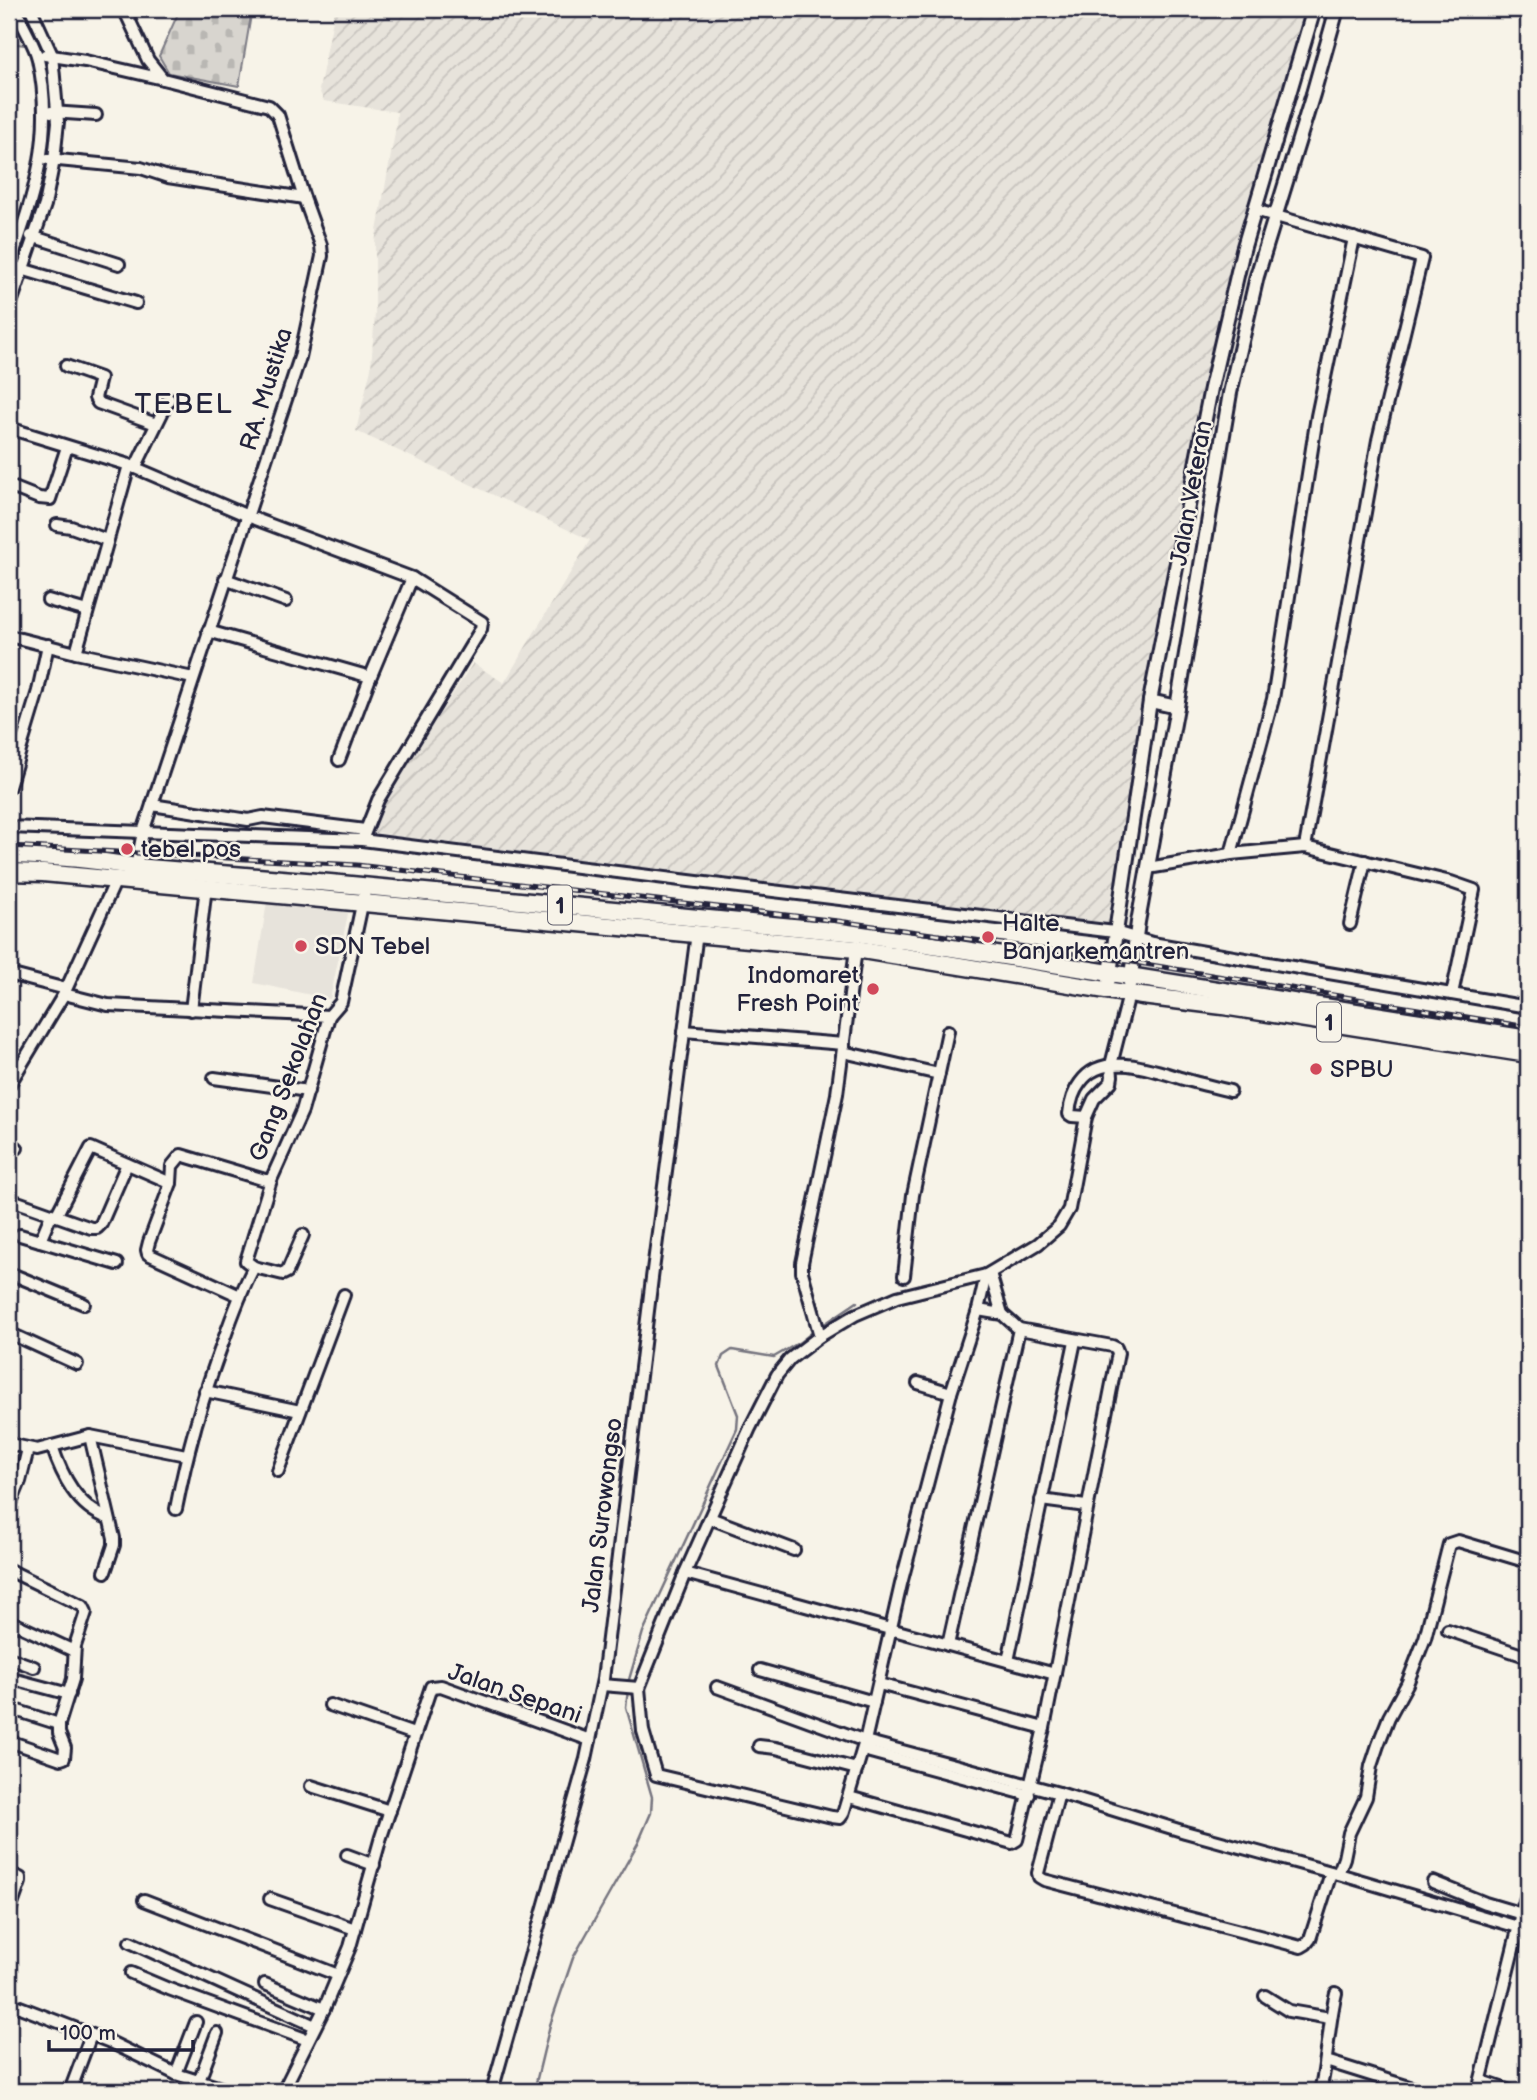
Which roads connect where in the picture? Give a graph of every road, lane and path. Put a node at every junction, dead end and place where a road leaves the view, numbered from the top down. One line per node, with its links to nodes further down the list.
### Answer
1 (17, 9): 6 (street)
2 (31, 9): 6 (street)
3 (124, 9): 7 (street)
4 (1314, 9): 12 (main road, Jalan Veteran)
5 (1337, 9): 13 (main road, Jalan Veteran)
6 (45, 56): 7 (street); 8 (street)
7 (163, 79): 11 (street, RA. Mustika)
8 (51, 112): 9 (street); 10 (street)
9 (96, 115)
10 (47, 159): 11 (street); 14 (street)
11 (304, 198): 27 (street, RA. Mustika)
12 (1255, 210): 13 (street); 41 (main road, Jalan Veteran)
13 (1276, 215): 15 (street); 42 (main road, Jalan Veteran)
14 (28, 235): 16 (street); 17 (street)
15 (1354, 238): 49 (street); 50 (street)
16 (119, 264)
17 (14, 267): 18 (street); 19 (street)
18 (136, 303)
19 (9, 309)
20 (66, 366): 22 (street)
21 (169, 399): 22 (street)
22 (156, 424): 25 (street)
23 (9, 428): 24 (street)
24 (68, 447): 25 (street); 26 (street)
25 (132, 467): 27 (street); 29 (street)
26 (9, 486)
27 (248, 516): 30 (street); 31 (street, RA. Mustika)
28 (57, 525): 29 (street)
29 (107, 540): 34 (street)
30 (412, 578): 40 (street); 48 (street)
31 (225, 579): 33 (street); 35 (street, RA. Mustika)
32 (48, 600): 34 (street)
33 (286, 601)
34 (87, 611): 38 (street)
35 (208, 631): 39 (street, RA. Mustika); 40 (street)
36 (9, 636): 37 (street)
37 (48, 645): 38 (street); 44 (street)
38 (76, 653): 39 (street)
39 (193, 678): 45 (street, RA. Mustika)
40 (370, 678): 43 (street)
41 (1150, 701): 42 (main road); 60 (main road, Jalan Veteran)
42 (1177, 708): 54 (main road, Jalan Veteran)
43 (339, 760)
44 (9, 787)
45 (152, 805): 47 (street, RA. Mustika); 48 (street)
46 (9, 827): 47 (street)
47 (143, 832): 48 (street); 53 (street, RA. Mustika)
48 (364, 835): 60 (street)
49 (1305, 847): 50 (street); 52 (street)
50 (1231, 854): 54 (street)
51 (9, 855): 53 (highway, 1)
52 (1365, 862): 59 (street); 69 (street)
53 (135, 867): 58 (highway, 1)
54 (1148, 868): 62 (main road, Jalan Veteran)
55 (9, 872): 56 (highway, 1)
56 (116, 880): 57 (highway, 1); 67 (street)
57 (206, 887): 58 (highway, 1); 71 (street)
58 (365, 894): 61 (highway, 1); 66 (highway, 1); 72 (street, Gang Sekolahan)
59 (1350, 924)
60 (1115, 932): 62 (street); 66 (main road, Jalan Veteran)
61 (697, 933): 63 (highway, 1); 73 (street, Jalan Surowongso)
62 (1136, 937): 65 (main road, Jalan Veteran); 69 (street)
63 (856, 949): 66 (highway, 1); 76 (street)
64 (9, 974): 67 (street)
65 (1131, 977): 66 (highway, 1); 68 (main road, Jalan Veteran); 75 (highway, 1)
66 (1109, 982): 68 (highway, 1)
67 (65, 991): 71 (street); 78 (street)
68 (1129, 994): 77 (highway, 1); 79 (street)
69 (1452, 994): 70 (street)
70 (1528, 1007)
71 (191, 1010): 72 (street)
72 (329, 1016): 83 (street, Gang Sekolahan)
73 (684, 1031): 76 (street); 143 (street, Jalan Surowongso)
74 (948, 1031): 80 (street)
75 (1528, 1040)
76 (843, 1048): 80 (street); 105 (street)
77 (1528, 1054)
78 (14, 1066): 82 (street)
79 (1107, 1069): 84 (street); 85 (street); 85 (street)
80 (939, 1074): 98 (street)
81 (214, 1078): 83 (street)
82 (9, 1085)
83 (308, 1091): 87 (street, Gang Sekolahan)
84 (1230, 1091)
85 (1080, 1117): 97 (street)
86 (127, 1164): 88 (street); 90 (street); 90 (street)
87 (271, 1180): 88 (street, Gang Sekolahan); 95 (street)
88 (170, 1183): 100 (street)
89 (9, 1199): 90 (street)
90 (53, 1216): 93 (street)
91 (20, 1235): 93 (street)
92 (303, 1235): 95 (street)
93 (40, 1241): 94 (street)
94 (117, 1265)
95 (254, 1267): 100 (street)
96 (9, 1273): 101 (street)
97 (988, 1274): 102 (street); 103 (street); 105 (street)
98 (904, 1276)
99 (344, 1295): 112 (street)
100 (240, 1296): 110 (street)
101 (84, 1304)
102 (978, 1310): 103 (street); 111 (street)
103 (1002, 1314): 104 (street)
104 (1019, 1329): 107 (street); 133 (street)
105 (818, 1331): 124 (street)
106 (9, 1333): 108 (street)
107 (1074, 1341): 119 (street); 120 (street)
108 (78, 1364)
109 (918, 1383): 111 (street)
110 (205, 1391): 112 (street); 117 (street)
111 (951, 1393): 131 (street)
112 (300, 1411): 118 (street)
113 (90, 1436): 115 (street); 117 (street); 123 (street)
114 (9, 1444): 116 (street)
115 (52, 1446): 116 (street); 123 (street)
116 (28, 1449): 121 (street)
117 (186, 1455): 122 (street)
118 (278, 1471)
119 (1041, 1500): 120 (street); 137 (street)
120 (1086, 1506): 140 (street)
121 (9, 1508)
122 (176, 1509)
123 (108, 1518): 128 (street)
124 (710, 1518): 125 (street); 129 (street)
125 (794, 1550)
126 (1528, 1562): 166 (street)
127 (9, 1570): 134 (street)
128 (105, 1572)
129 (685, 1573): 131 (street); 145 (street)
130 (9, 1621): 134 (street)
131 (891, 1629): 133 (street); 142 (street)
132 (1448, 1630): 135 (street)
133 (948, 1645): 137 (street)
134 (74, 1651): 146 (street)
135 (1528, 1657)
136 (9, 1658): 138 (street)
137 (1008, 1661): 140 (street)
138 (34, 1667)
139 (760, 1670): 147 (street)
140 (1055, 1674): 151 (street)
141 (9, 1678): 146 (street)
142 (878, 1684): 147 (street); 151 (street)
143 (602, 1685): 145 (street); 153 (street, Jalan Surowongso)
144 (717, 1687): 156 (street)
145 (631, 1688): 161 (street)
146 (69, 1694): 150 (street)
147 (874, 1702): 156 (street)
148 (330, 1704): 152 (street)
149 (9, 1708): 150 (street)
150 (59, 1724): 154 (street)
151 (1044, 1728): 159 (street)
152 (414, 1734): 153 (street, Jalan Sepani); 162 (street)
153 (590, 1740): 197 (street, Jalan Surowongso)
154 (9, 1741)
155 (759, 1746): 157 (street)
156 (864, 1746): 157 (street); 159 (street)
157 (857, 1769): 161 (street)
158 (311, 1786): 162 (street)
159 (1030, 1790): 160 (street); 161 (street)
160 (1059, 1793): 166 (street); 166 (street)
161 (849, 1797)
162 (390, 1811): 164 (street)
163 (347, 1855): 164 (street)
164 (374, 1865): 174 (street)
165 (9, 1873): 171 (street)
166 (1334, 1874): 173 (street)
167 (1433, 1882): 172 (street)
168 (1528, 1889): 172 (street)
169 (270, 1899): 174 (street)
170 (144, 1900): 177 (street)
171 (9, 1913)
172 (1522, 1914): 173 (street)
173 (1518, 1927): 192 (street)
174 (355, 1929): 177 (street)
175 (130, 1942): 185 (street)
176 (131, 1973): 188 (street)
177 (338, 1975): 182 (street)
178 (265, 1984): 182 (street)
179 (1336, 1993): 183 (street)
180 (1265, 1996): 183 (street)
181 (12, 2004): 187 (street)
182 (324, 2009): 185 (street)
183 (1330, 2018): 189 (street)
184 (196, 2022): 190 (street)
185 (316, 2026): 188 (street)
186 (217, 2033): 191 (street)
187 (90, 2035): 190 (street); 194 (street)
188 (309, 2040): 196 (street)
189 (1326, 2061): 193 (street); 198 (street)
190 (176, 2074): 191 (street)
191 (199, 2081): 195 (street)
192 (1479, 2086): 200 (street)
193 (1402, 2088): 199 (street)
194 (70, 2091)
195 (230, 2091)
196 (283, 2091)
197 (492, 2091)
198 (1320, 2091)
199 (1422, 2091)
200 (1510, 2091)

